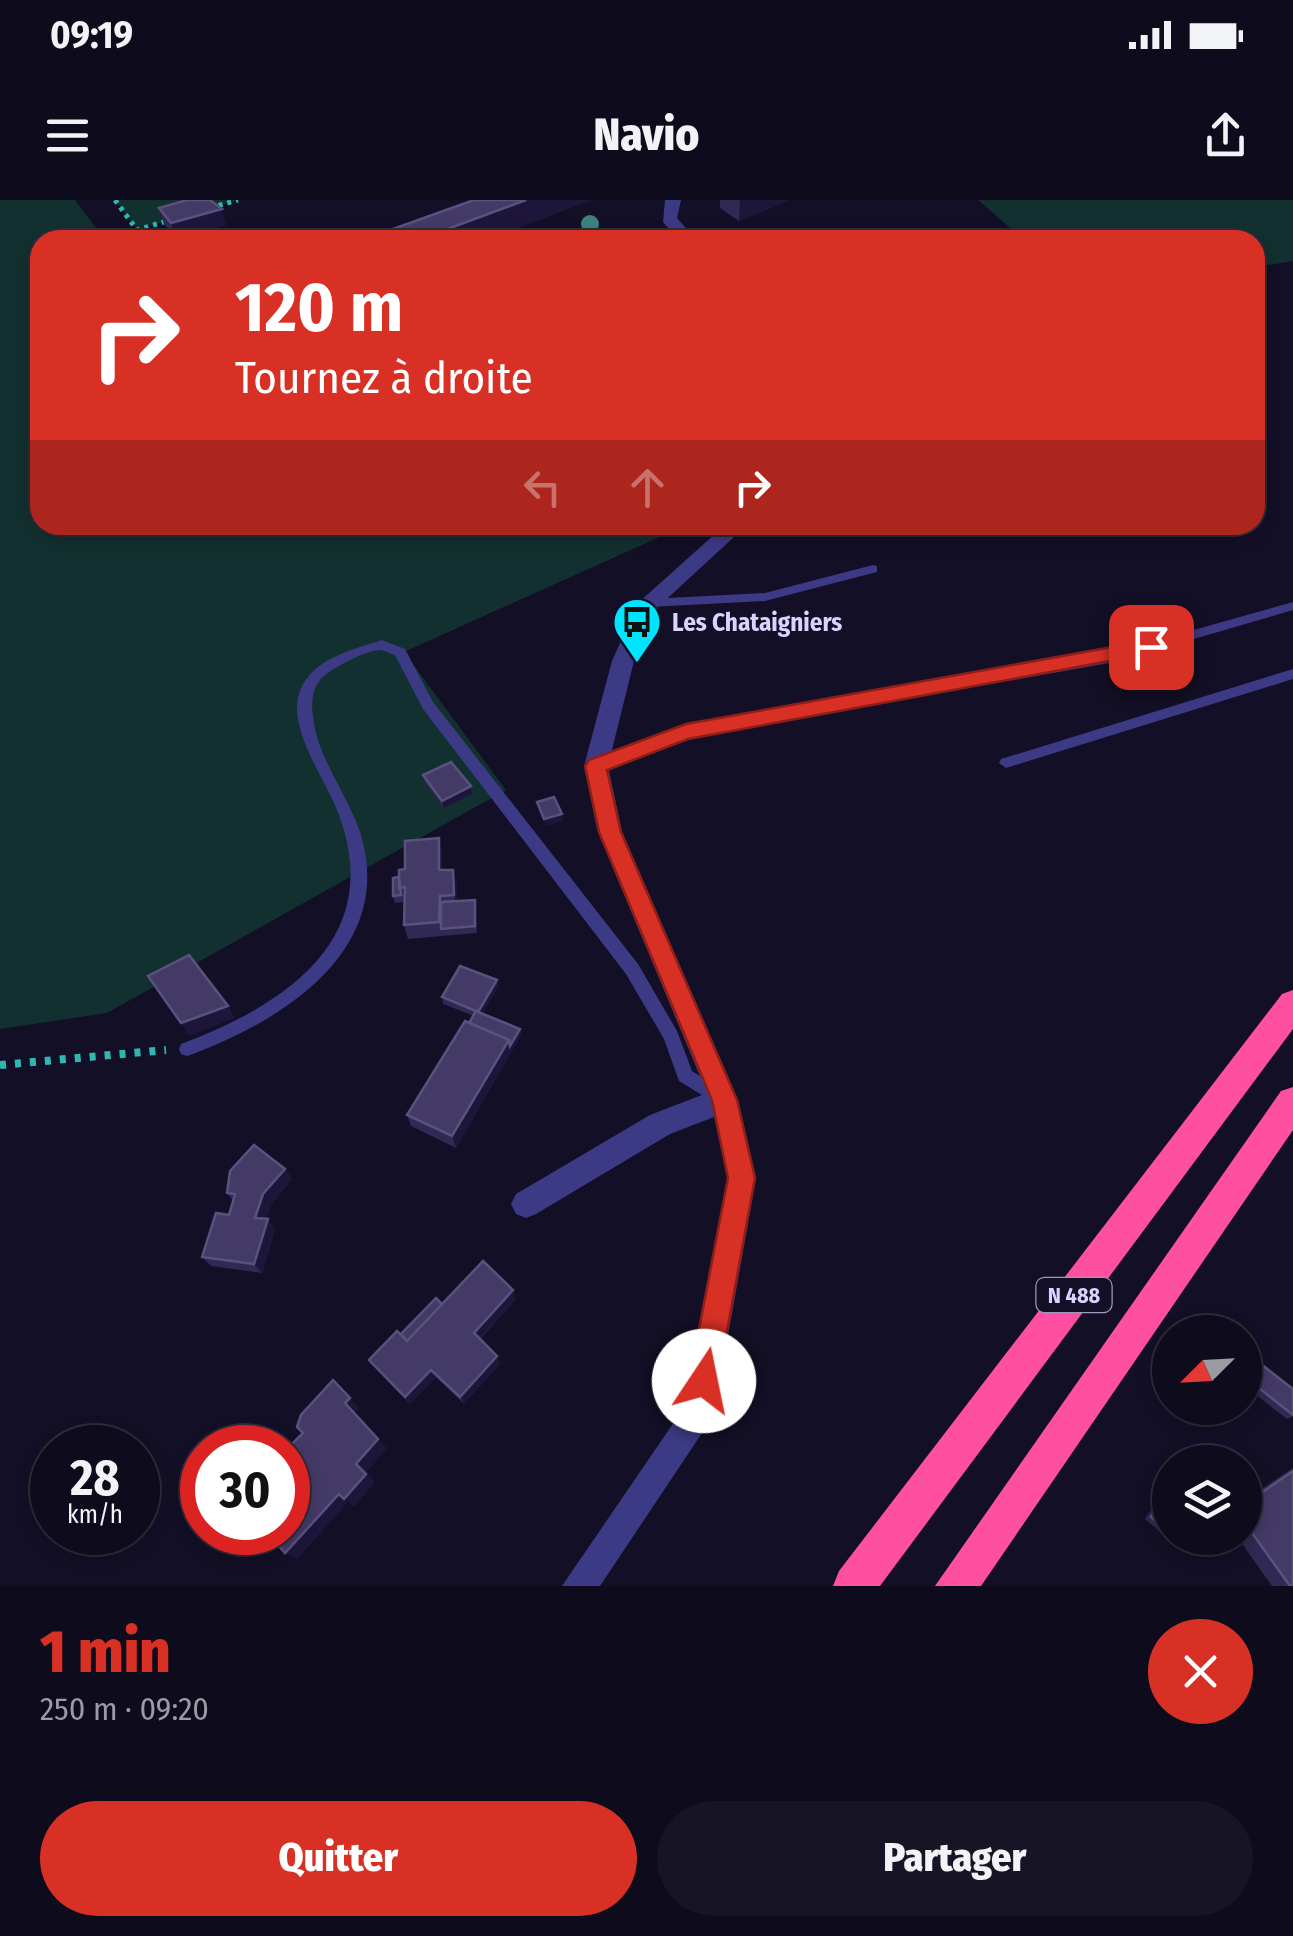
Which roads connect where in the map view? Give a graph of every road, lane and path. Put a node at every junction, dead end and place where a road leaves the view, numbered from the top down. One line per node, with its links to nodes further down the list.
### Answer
1 (114, 200): 5 (path)
2 (238, 200): 4 (path)
3 (673, 200): 6 (street)
4 (202, 210)
5 (186, 215)
6 (679, 230)
7 (725, 535): 9 (street)
8 (874, 569): 9 (lane)
9 (649, 603): 13 (street)
10 (1293, 606): 13 (lane)
11 (1293, 674): 12 (lane)
12 (1006, 763)
13 (596, 766): 17 (street)
14 (1293, 1004): 21 (highway, N 488)
15 (187, 1049): 16 (path); 17 (lane)
16 (0, 1064)
17 (724, 1100): 19 (street); 20 (street)
18 (1293, 1102): 22 (highway, N 488)
19 (526, 1204)
20 (580, 1586)
21 (854, 1586)
22 (956, 1586)

